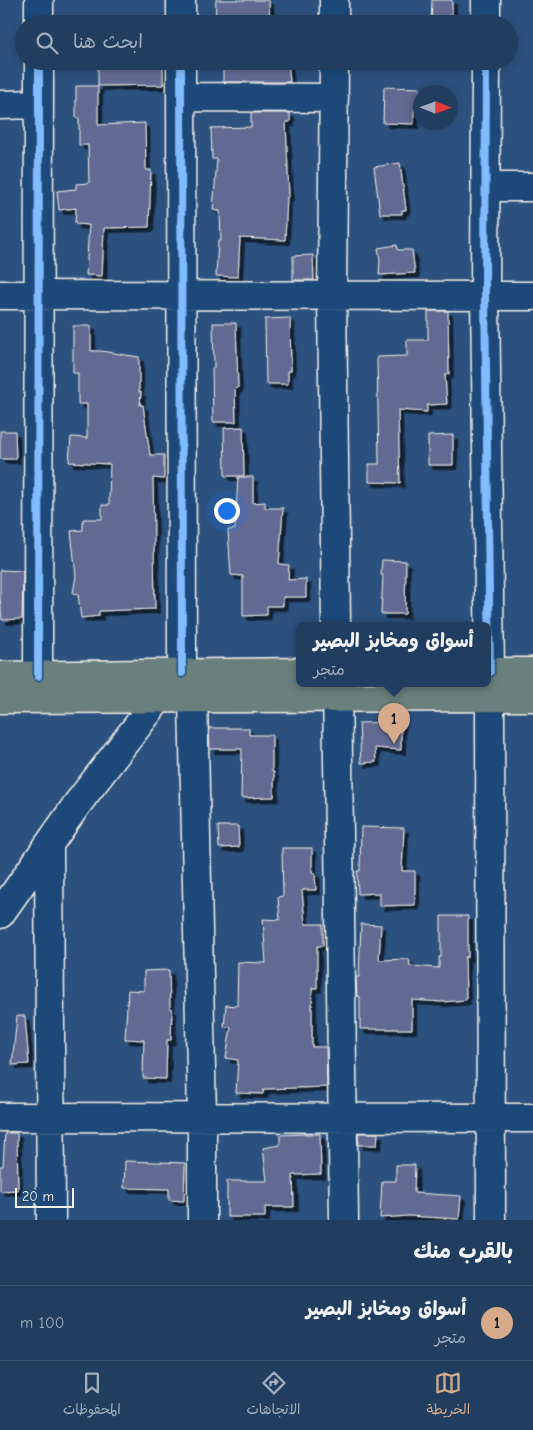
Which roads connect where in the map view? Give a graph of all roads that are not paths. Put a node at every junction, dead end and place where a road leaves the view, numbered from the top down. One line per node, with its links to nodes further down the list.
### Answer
1 (39, 0): 5 (street)
2 (181, 0): 6 (street)
3 (334, 0): 7 (street)
4 (486, 0): 8 (street)
5 (39, 15)
6 (181, 15)
7 (334, 15)
8 (486, 15)
9 (39, 70): 15 (street)
10 (181, 70): 13 (street)
11 (334, 70): 14 (street)
12 (486, 70): 17 (street)
13 (182, 97): 14 (street); 21 (street)
14 (334, 98): 22 (street)
15 (40, 104): 16 (street); 19 (street)
16 (0, 105)
17 (487, 186): 18 (street); 23 (street)
18 (533, 187)
19 (39, 294): 20 (street); 21 (street); 30 (street)
20 (0, 295)
21 (182, 296): 22 (street); 33 (street)
22 (332, 296): 23 (street); 25 (street)
23 (486, 296): 24 (street); 26 (street)
24 (533, 296)
25 (336, 622)
26 (489, 622)
27 (296, 672): 33 (main road)
28 (533, 672): 31 (main road)
29 (0, 676): 30 (main road)
30 (38, 676): 33 (main road)
31 (491, 680)
32 (491, 681): 37 (main road)
33 (187, 685): 36 (main road); 38 (main road); 44 (street)
34 (383, 687): 36 (main road)
35 (489, 687): 46 (street)
36 (337, 690): 45 (street)
37 (533, 697)
38 (160, 698): 39 (main road); 40 (street)
39 (0, 699)
40 (49, 845): 41 (street); 42 (street)
41 (0, 914)
42 (51, 1116): 43 (street); 44 (street); 48 (street)
43 (0, 1117)
44 (202, 1117): 45 (street); 49 (street)
45 (342, 1117): 46 (street); 50 (street)
46 (490, 1118): 47 (street); 51 (street)
47 (533, 1118)
48 (51, 1220)
49 (202, 1220)
50 (344, 1220)
51 (491, 1220)

